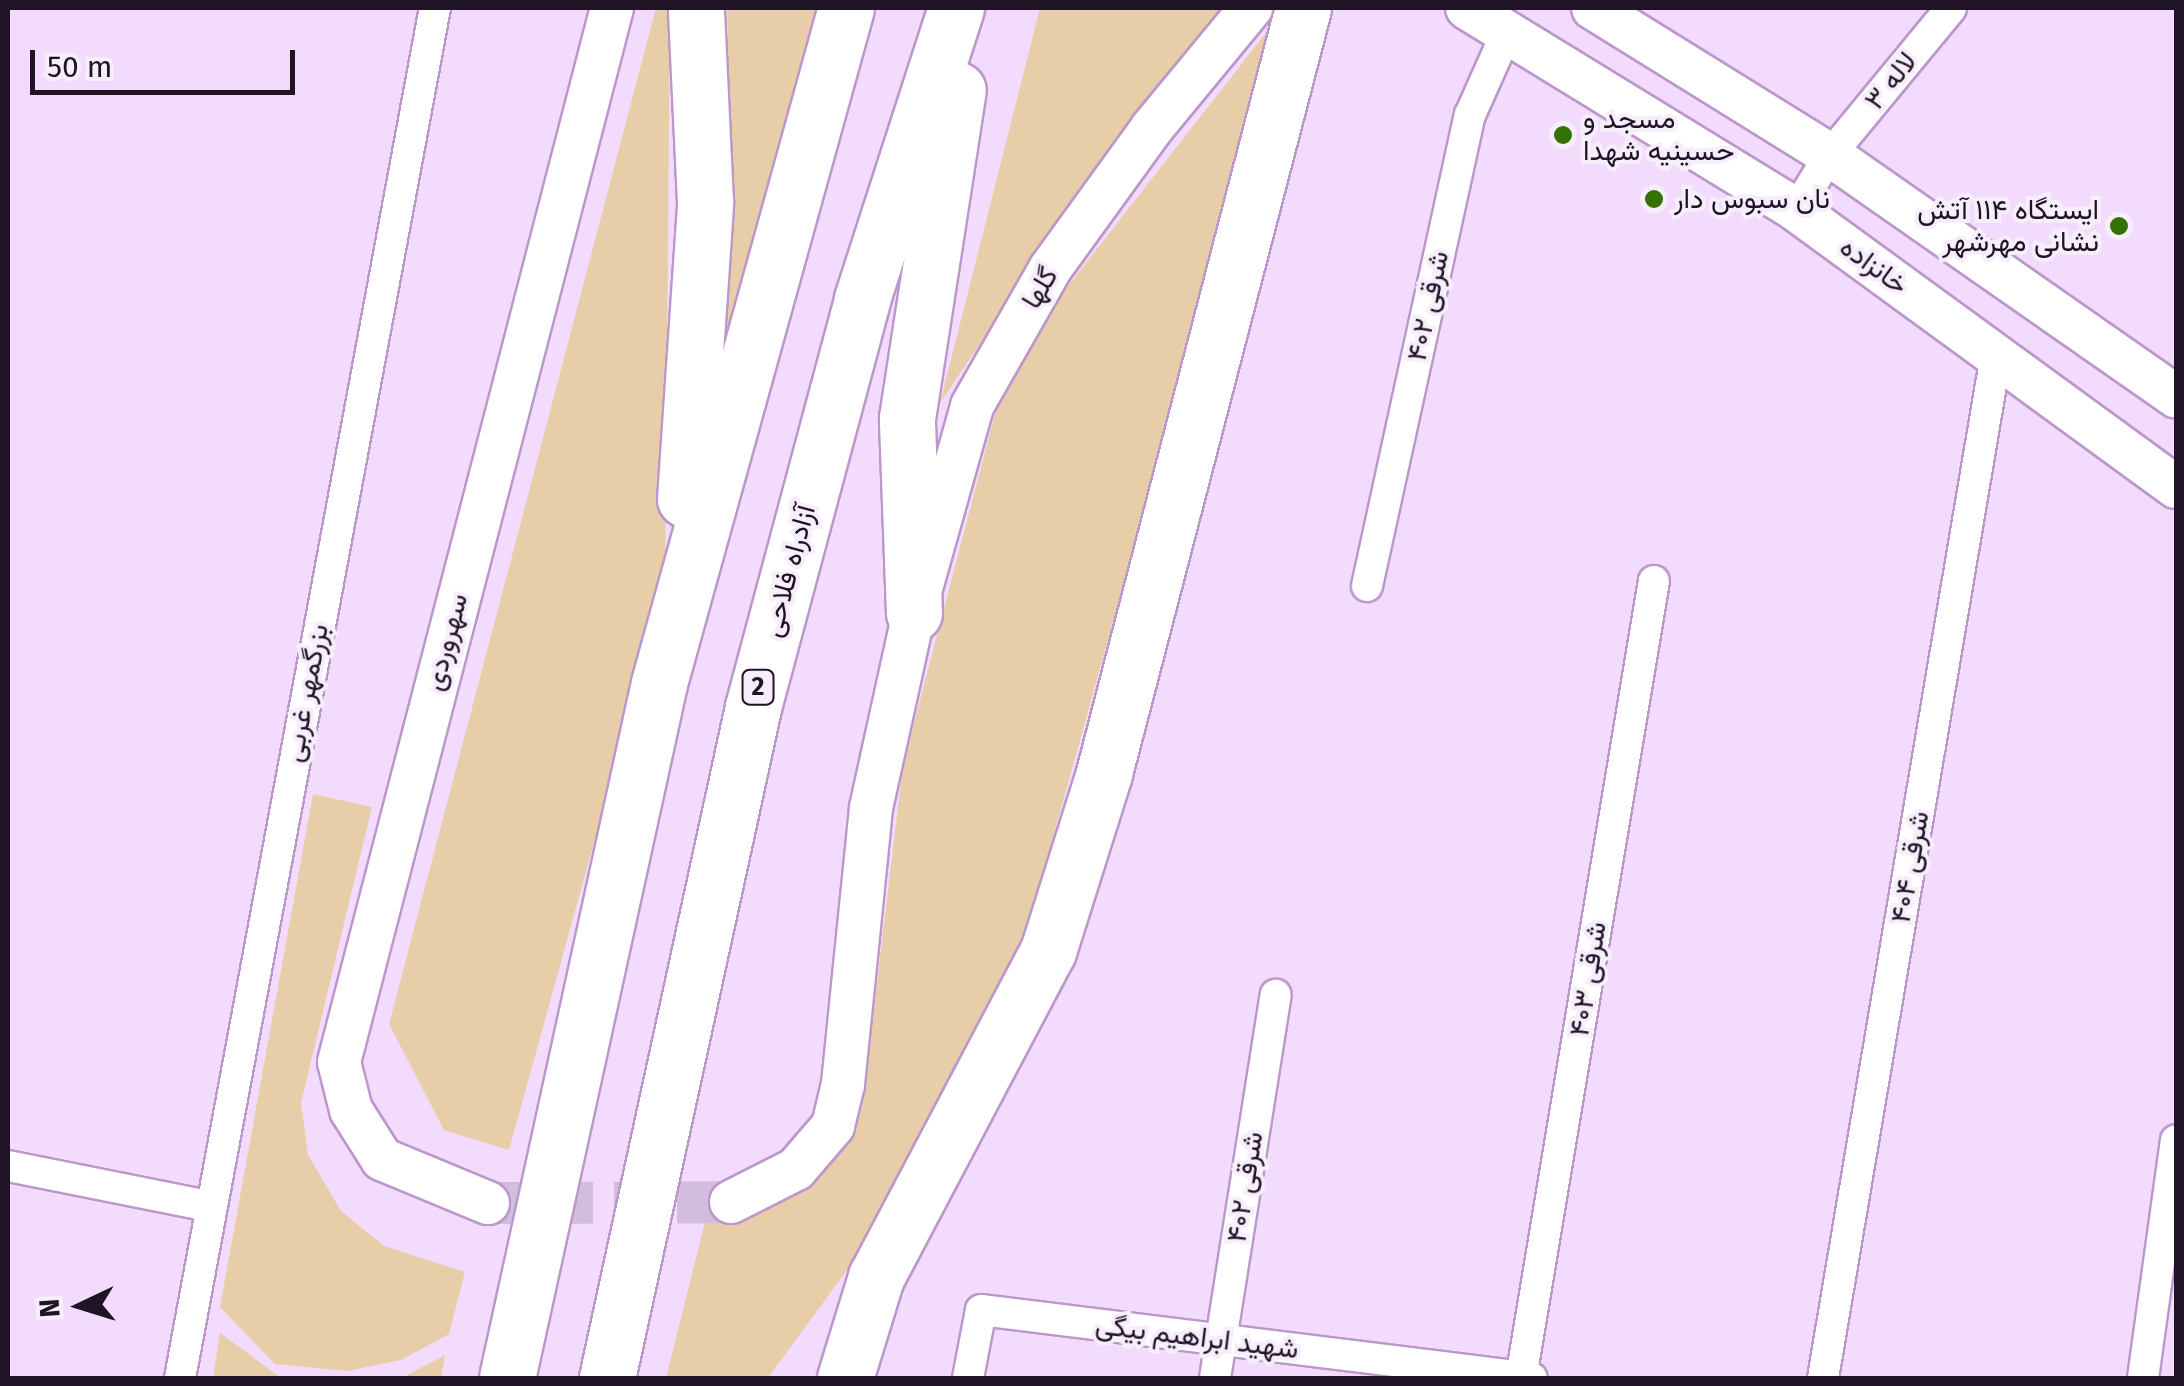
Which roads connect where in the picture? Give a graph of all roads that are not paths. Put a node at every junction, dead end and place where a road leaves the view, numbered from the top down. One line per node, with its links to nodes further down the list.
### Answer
1 (435, 8): 27 (street, بزرگمهر غربی)
2 (612, 8): 26 (main road, سهروردی)
3 (696, 8): 21 (highway)
4 (846, 8): 21 (highway)
5 (956, 8): 31 (highway, آزادراه فلاحی / 2)
6 (970, 8): 20 (highway)
7 (1250, 8): 20 (main road, گلها)
8 (1304, 8): 32 (highway)
9 (1467, 8): 12 (main road)
10 (1951, 8): 13 (street, لاله ۳)
11 (1608, 12): 13 (main road)
12 (1507, 32): 14 (main road, خانزاده); 19 (street, ۴۰۲ شرقی)
13 (1830, 155): 14 (street, لاله ۳); 16 (main road)
14 (1796, 210): 15 (main road, خانزاده)
15 (1996, 356): 17 (main road, خانزاده); 37 (street, ۴۰۴ شرقی)
16 (2176, 396)
17 (2176, 487)
18 (1654, 581): 35 (street, ۴۰۳ شرقی)
19 (1368, 586)
20 (914, 613): 25 (main road, گلها)
21 (675, 628): 30 (highway)
22 (1276, 996): 28 (street, ۴۰۲ شرقی)
23 (2176, 1140): 38 (street)
24 (8, 1166): 27 (street)
25 (730, 1202)
26 (488, 1203)
27 (208, 1206): 29 (street, بزرگمهر غربی)
28 (1221, 1340): 33 (street, شهید ابراهیم بیگی); 34 (street, ۴۰۲ شرقی); 35 (street, شهید ابراهیم بیگی)
29 (180, 1378)
30 (507, 1378)
31 (607, 1378)
32 (845, 1378)
33 (968, 1378)
34 (1216, 1378)
35 (1521, 1378): 36 (street, شهید ابراهیم بیگی)
36 (1532, 1378)
37 (1824, 1378)
38 (2143, 1378)

